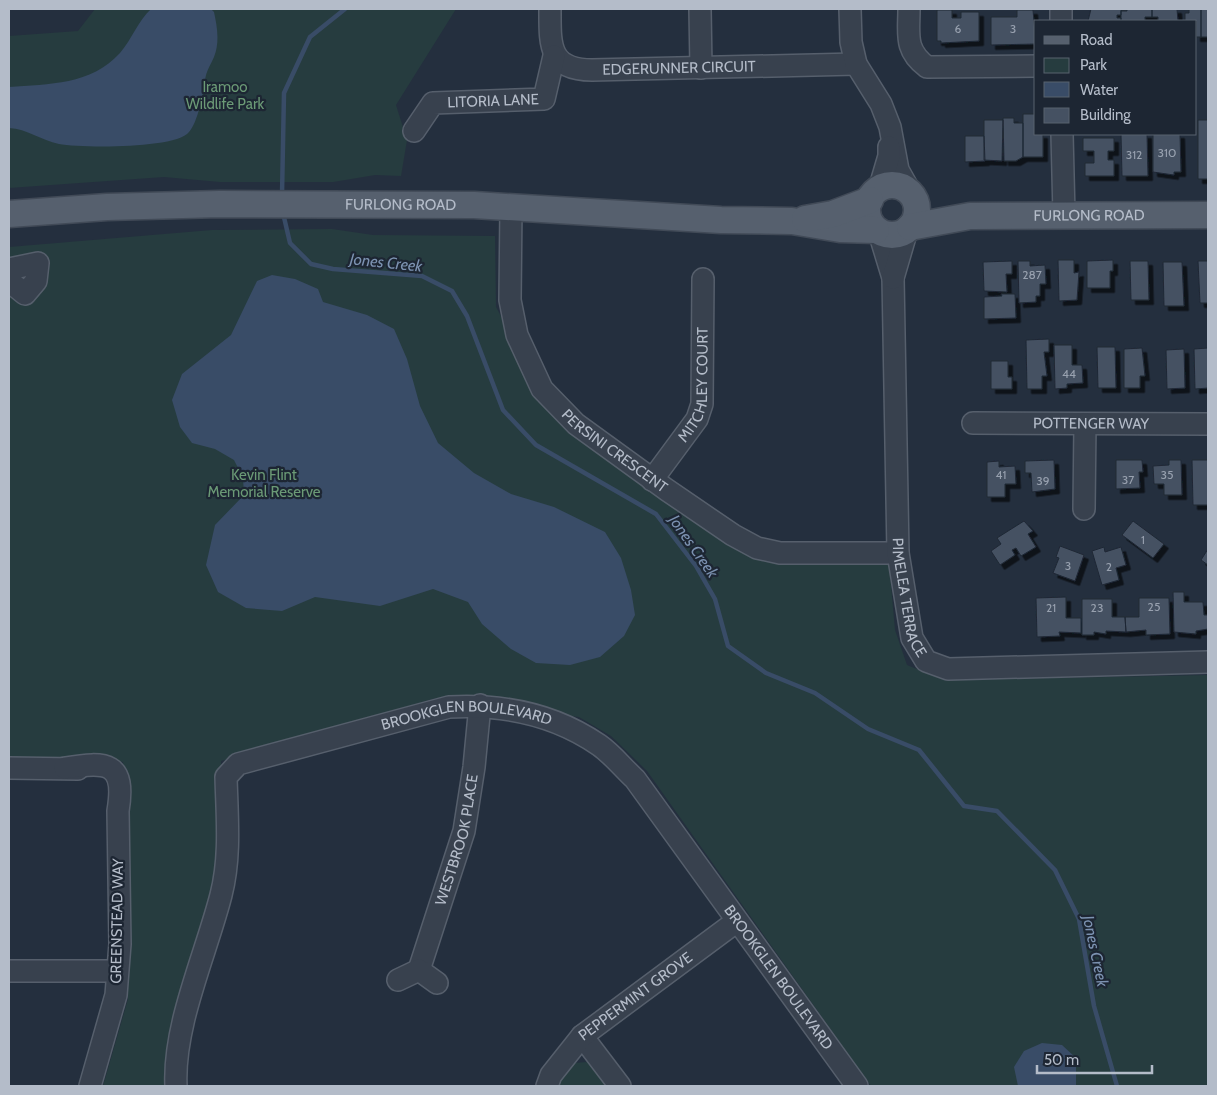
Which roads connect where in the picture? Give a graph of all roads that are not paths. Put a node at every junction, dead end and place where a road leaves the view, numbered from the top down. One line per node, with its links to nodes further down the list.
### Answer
1 (550, 9): 5 (street)
2 (700, 9): 8 (street)
3 (850, 9): 6 (street)
4 (909, 9): 7 (street)
5 (554, 56): 8 (street, EDGERUNNER CIRCUIT); 10 (street, LITORIA LANE)
6 (856, 64): 8 (street, EDGERUNNER CIRCUIT); 9 (street)
7 (1034, 66)
8 (701, 68)
9 (890, 127): 12 (street); 13 (street)
10 (414, 131)
11 (1062, 135): 16 (street)
12 (874, 195): 13 (main road); 19 (main road, FURLONG ROAD); 21 (main road)
13 (913, 197): 18 (main road, FURLONG ROAD); 20 (main road)
14 (511, 207): 15 (main road, FURLONG ROAD); 19 (main road, FURLONG ROAD); 29 (street, PERSINI CRESCENT)
15 (9, 214)
16 (1064, 215): 17 (main road, FURLONG ROAD); 18 (main road, FURLONG ROAD)
17 (1208, 215)
18 (970, 216): 20 (main road, FURLONG ROAD)
19 (792, 221): 21 (main road, FURLONG ROAD)
20 (909, 228): 21 (main road); 23 (street, PIMELEA TERRACE)
21 (878, 231): 23 (street, PIMELEA TERRACE)
22 (9, 269): 25 (street)
23 (893, 278): 31 (street, PIMELEA TERRACE)
24 (703, 279): 29 (street, MITCHLEY COURT)
25 (9, 281)
26 (973, 423): 27 (street, POTTENGER WAY)
27 (1085, 424): 28 (street, POTTENGER WAY); 30 (street)
28 (1208, 424)
29 (652, 480): 31 (street, PERSINI CRESCENT)
30 (1084, 509)
31 (898, 553): 32 (street, PIMELEA TERRACE)
32 (1208, 662)
33 (480, 705): 35 (street, BROOKGLEN BOULEVARD); 36 (street, WESTBROOK PLACE); 43 (street, BROOKGLEN BOULEVARD)
34 (9, 768): 38 (street, GREENSTEAD WAY)
35 (737, 920): 41 (street, PEPPERMINT GROVE); 46 (street, BROOKGLEN BOULEVARD)
36 (419, 970): 39 (street); 40 (street)
37 (9, 971): 38 (street)
38 (117, 972): 42 (street, GREENSTEAD WAY)
39 (398, 980)
40 (437, 983)
41 (582, 1036): 44 (street, PEPPERMINT GROVE); 45 (street)
42 (90, 1086)
43 (176, 1086)
44 (547, 1086)
45 (620, 1086)
46 (857, 1086)

